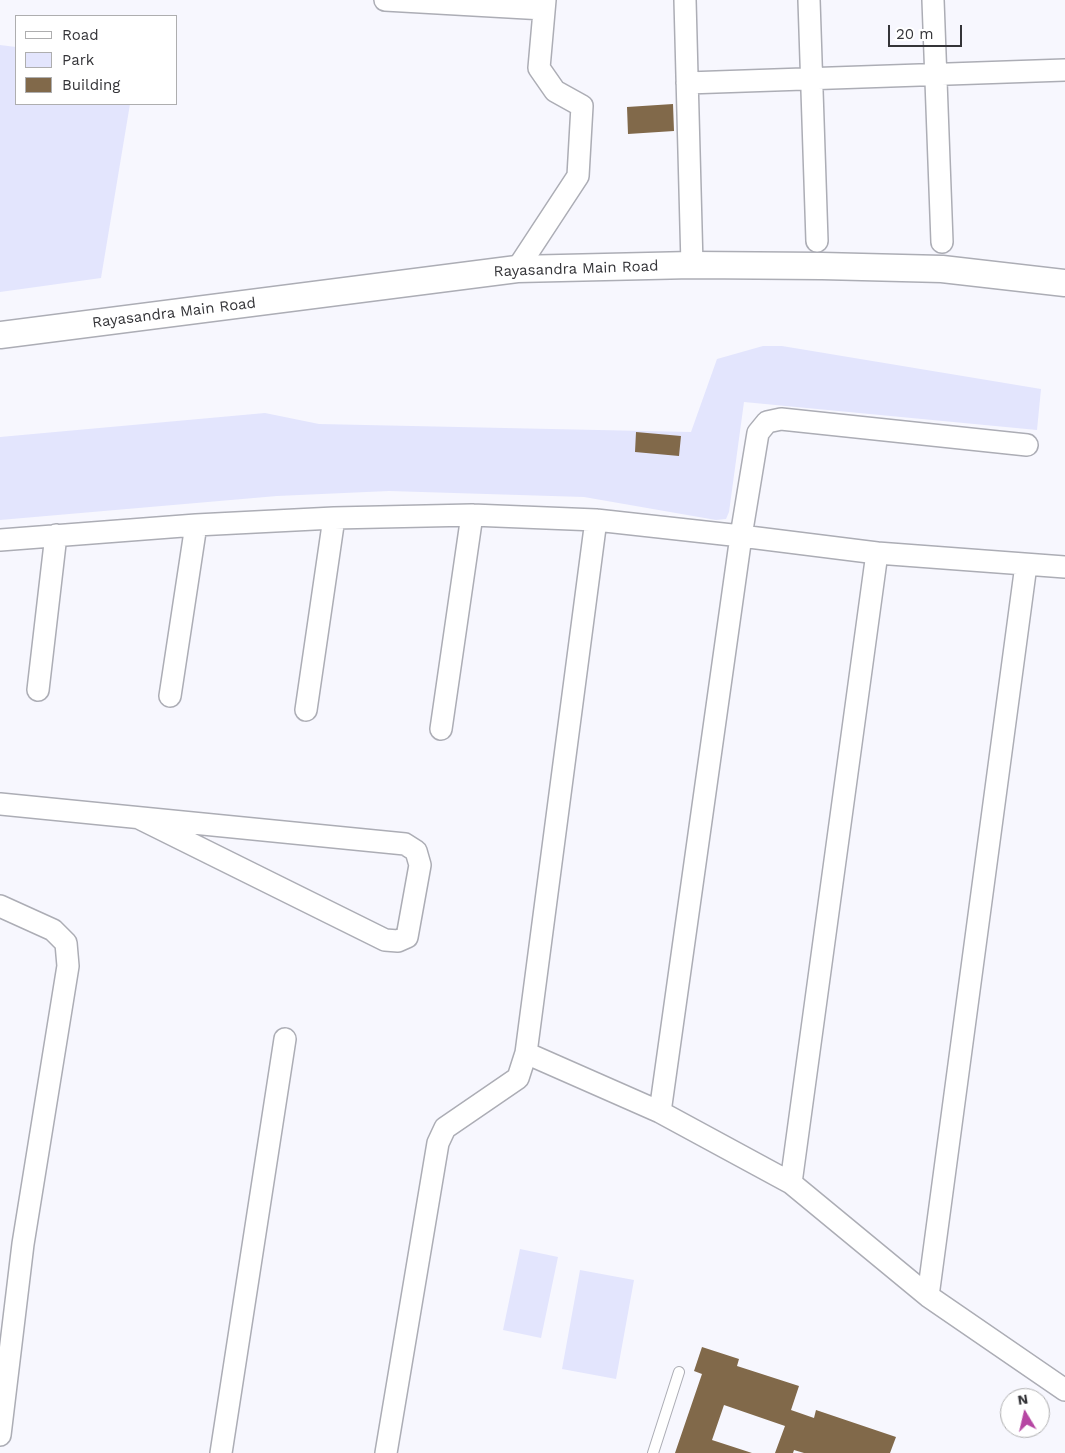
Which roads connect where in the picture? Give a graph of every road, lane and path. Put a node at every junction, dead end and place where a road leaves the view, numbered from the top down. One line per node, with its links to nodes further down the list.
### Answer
1 (386, 0): 5 (street)
2 (685, 0): 9 (street)
3 (809, 0): 8 (street)
4 (933, 0): 7 (street)
5 (544, 4): 13 (street)
6 (1065, 70): 7 (street)
7 (936, 74): 8 (street); 11 (street)
8 (812, 78): 9 (street); 10 (street)
9 (687, 83): 12 (street)
10 (817, 242)
11 (942, 242)
12 (692, 265): 13 (street, Rayasandra Main Road); 14 (street, Rayasandra Main Road)
13 (518, 269): 15 (street, Rayasandra Main Road)
14 (1065, 283)
15 (0, 335)
16 (1026, 445): 22 (street)
17 (472, 515): 18 (street); 19 (street); 30 (street)
18 (334, 518): 20 (street); 29 (street)
19 (596, 520): 22 (street); 35 (street)
20 (196, 525): 21 (street); 28 (street)
21 (56, 535): 23 (street); 27 (street)
22 (741, 536): 24 (street); 36 (street)
23 (0, 540)
24 (877, 553): 25 (street); 37 (street)
25 (1026, 566): 26 (street); 38 (street)
26 (1065, 567)
27 (38, 690)
28 (170, 696)
29 (306, 710)
30 (441, 728)
31 (0, 804): 32 (street)
32 (139, 818): 32 (street)
33 (0, 906): 41 (street)
34 (285, 1039): 42 (street)
35 (526, 1053): 36 (street); 43 (street)
36 (660, 1112): 37 (street)
37 (791, 1183): 38 (street)
38 (928, 1296): 40 (street)
39 (679, 1372): 44 (lane)
40 (1065, 1390)
41 (0, 1435)
42 (221, 1453)
43 (386, 1453)
44 (653, 1453)

